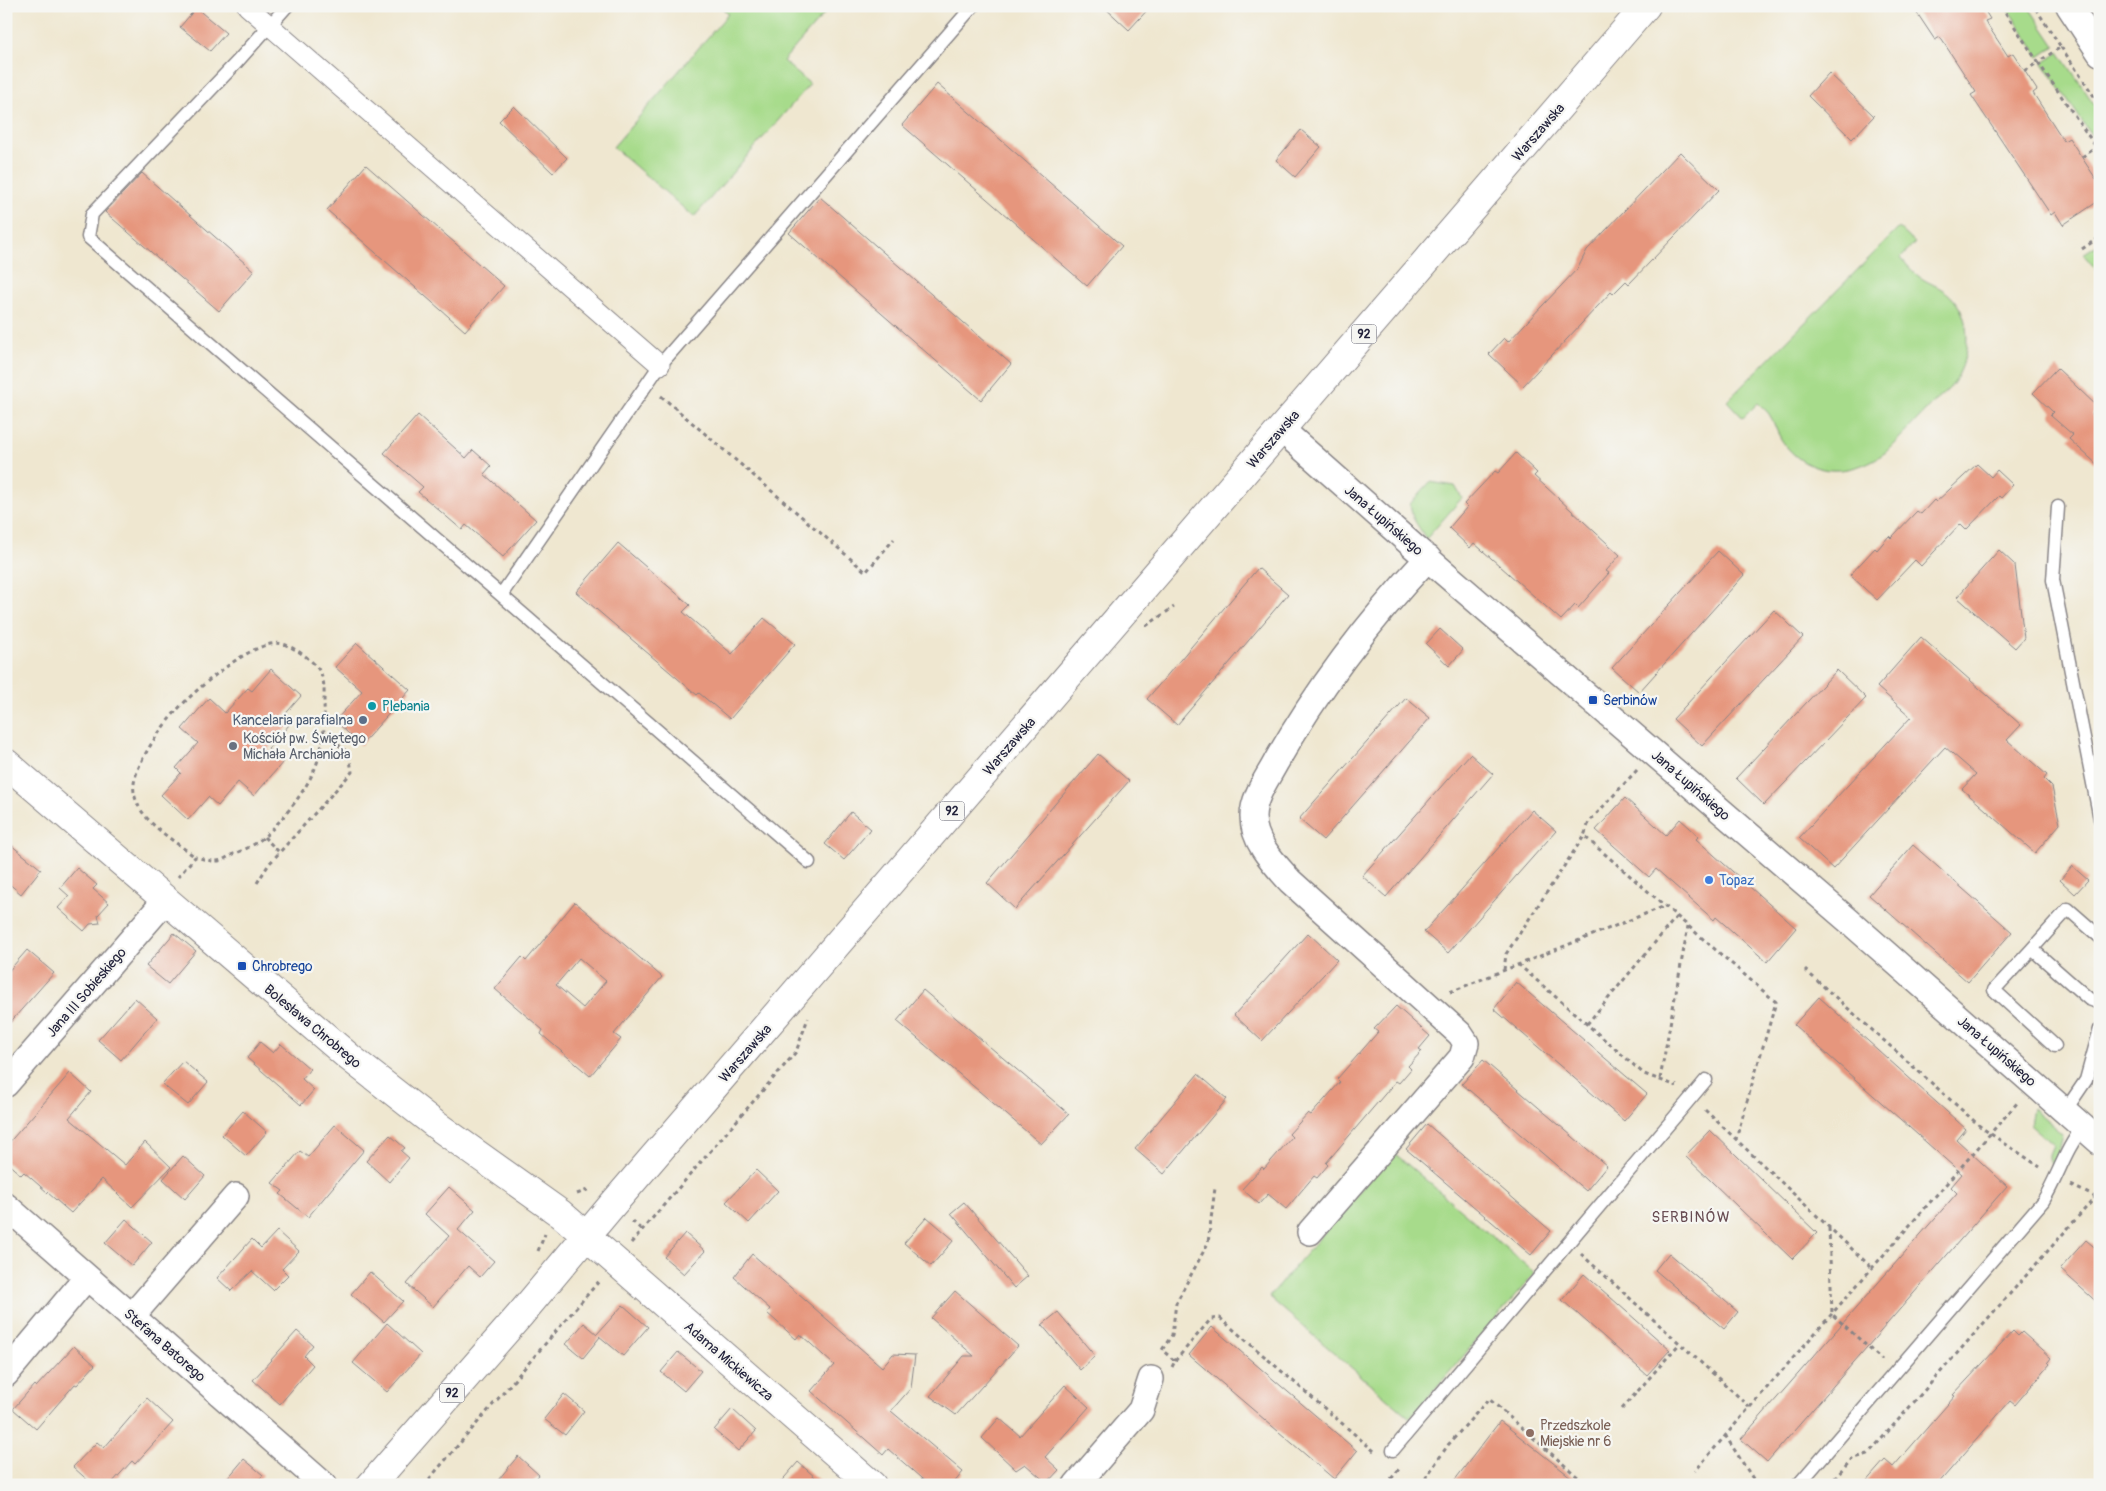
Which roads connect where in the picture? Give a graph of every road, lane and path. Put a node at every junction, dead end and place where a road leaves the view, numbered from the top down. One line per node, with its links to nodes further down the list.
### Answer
1 (246, 6): 8 (street)
2 (287, 6): 8 (lane)
3 (973, 6): 19 (lane)
4 (1646, 6): 21 (main road, Warszawska / 92)
5 (2001, 6): 11 (path)
6 (2034, 6): 9 (path)
7 (2069, 6): 10 (street)
8 (270, 26): 19 (street); 25 (lane)
9 (2061, 47): 11 (path); 13 (path)
10 (2100, 53)
11 (2038, 62): 12 (path); 14 (path)
12 (2024, 71)
13 (2100, 105)
14 (2098, 146): 15 (path); 16 (path)
15 (2100, 156)
16 (2082, 158)
17 (2100, 237): 18 (path)
18 (2082, 249)
19 (660, 365): 20 (lane)
20 (647, 385): 23 (path); 25 (lane)
21 (1281, 429): 24 (street, Jana Łupińskiego); 71 (main road, Warszawska / 92)
22 (2058, 507): 29 (lane)
23 (894, 539)
24 (1428, 558): 45 (street); 57 (street, Jana Łupińskiego)
25 (501, 594): 34 (lane)
26 (325, 733): 31 (path); 32 (path); 33 (path)
27 (6, 763): 36 (main road, Bolesława Chrobrego)
28 (1643, 764): 30 (path)
29 (2100, 819)
30 (1584, 836): 37 (path); 43 (path)
31 (264, 837): 32 (path); 33 (path)
32 (280, 853): 35 (path)
33 (195, 856): 36 (path)
34 (809, 862)
35 (257, 884)
36 (170, 890): 53 (street, Jana III Sobieskiego); 71 (main road, Bolesława Chrobrego)
37 (1665, 906): 38 (path); 42 (path)
38 (1677, 916): 39 (path); 47 (path)
39 (1688, 926): 51 (path); 59 (path)
40 (2100, 937): 41 (lane)
41 (2032, 949): 46 (lane); 50 (lane)
42 (1518, 964): 43 (path); 47 (path)
43 (1504, 970): 45 (path)
44 (1805, 970): 58 (path)
45 (1425, 1001): 70 (street)
46 (2100, 1003)
47 (1587, 1024): 51 (path)
48 (2100, 1029): 57 (lane)
49 (799, 1046): 69 (path)
50 (2055, 1046)
51 (1660, 1079): 54 (path)
52 (1706, 1080): 54 (lane)
53 (6, 1084)
54 (1695, 1092): 87 (lane)
55 (2024, 1095): 58 (path)
56 (1701, 1106): 59 (path)
57 (2083, 1127): 60 (lane)
58 (1990, 1134): 60 (path); 74 (path)
59 (1736, 1139): 68 (path)
60 (2057, 1178): 64 (path); 81 (lane)
61 (1214, 1188): 80 (path)
62 (2100, 1192): 64 (path)
63 (236, 1196): 78 (street)
64 (2095, 1198): 65 (path); 101 (path)
65 (2100, 1203)
66 (6, 1206): 76 (street, Stefana Batorego)
67 (629, 1219): 69 (path)
68 (1829, 1228): 74 (path); 77 (path)
69 (642, 1230): 72 (path)
70 (1310, 1232)
71 (586, 1236): 92 (main road, Warszawska / 92); 94 (main road, Adama Mickiewicza)
72 (627, 1248)
73 (1576, 1250): 79 (path)
74 (1872, 1268): 77 (path)
75 (604, 1275): 93 (path)
76 (87, 1276): 78 (street, Stefana Batorego); 82 (street)
77 (1832, 1314): 81 (path); 84 (path)
78 (132, 1316): 91 (street, Stefana Batorego)
79 (1680, 1343): 84 (path); 85 (path)
80 (1175, 1361): 83 (path); 88 (path)
81 (1895, 1372): 100 (lane)
82 (6, 1374)
83 (1161, 1374): 95 (street)
84 (1750, 1407): 86 (path)
85 (1622, 1408)
86 (1726, 1435): 90 (path); 99 (path)
87 (1394, 1450)
88 (1380, 1455)
89 (1404, 1462): 96 (path)
90 (1695, 1471)
91 (324, 1485)
92 (371, 1485)
93 (424, 1485)
94 (872, 1485)
95 (1076, 1485)
96 (1386, 1485)
97 (1421, 1485): 98 (path)
98 (1587, 1485)
99 (1756, 1485)
100 (1798, 1485)
101 (1829, 1485)

